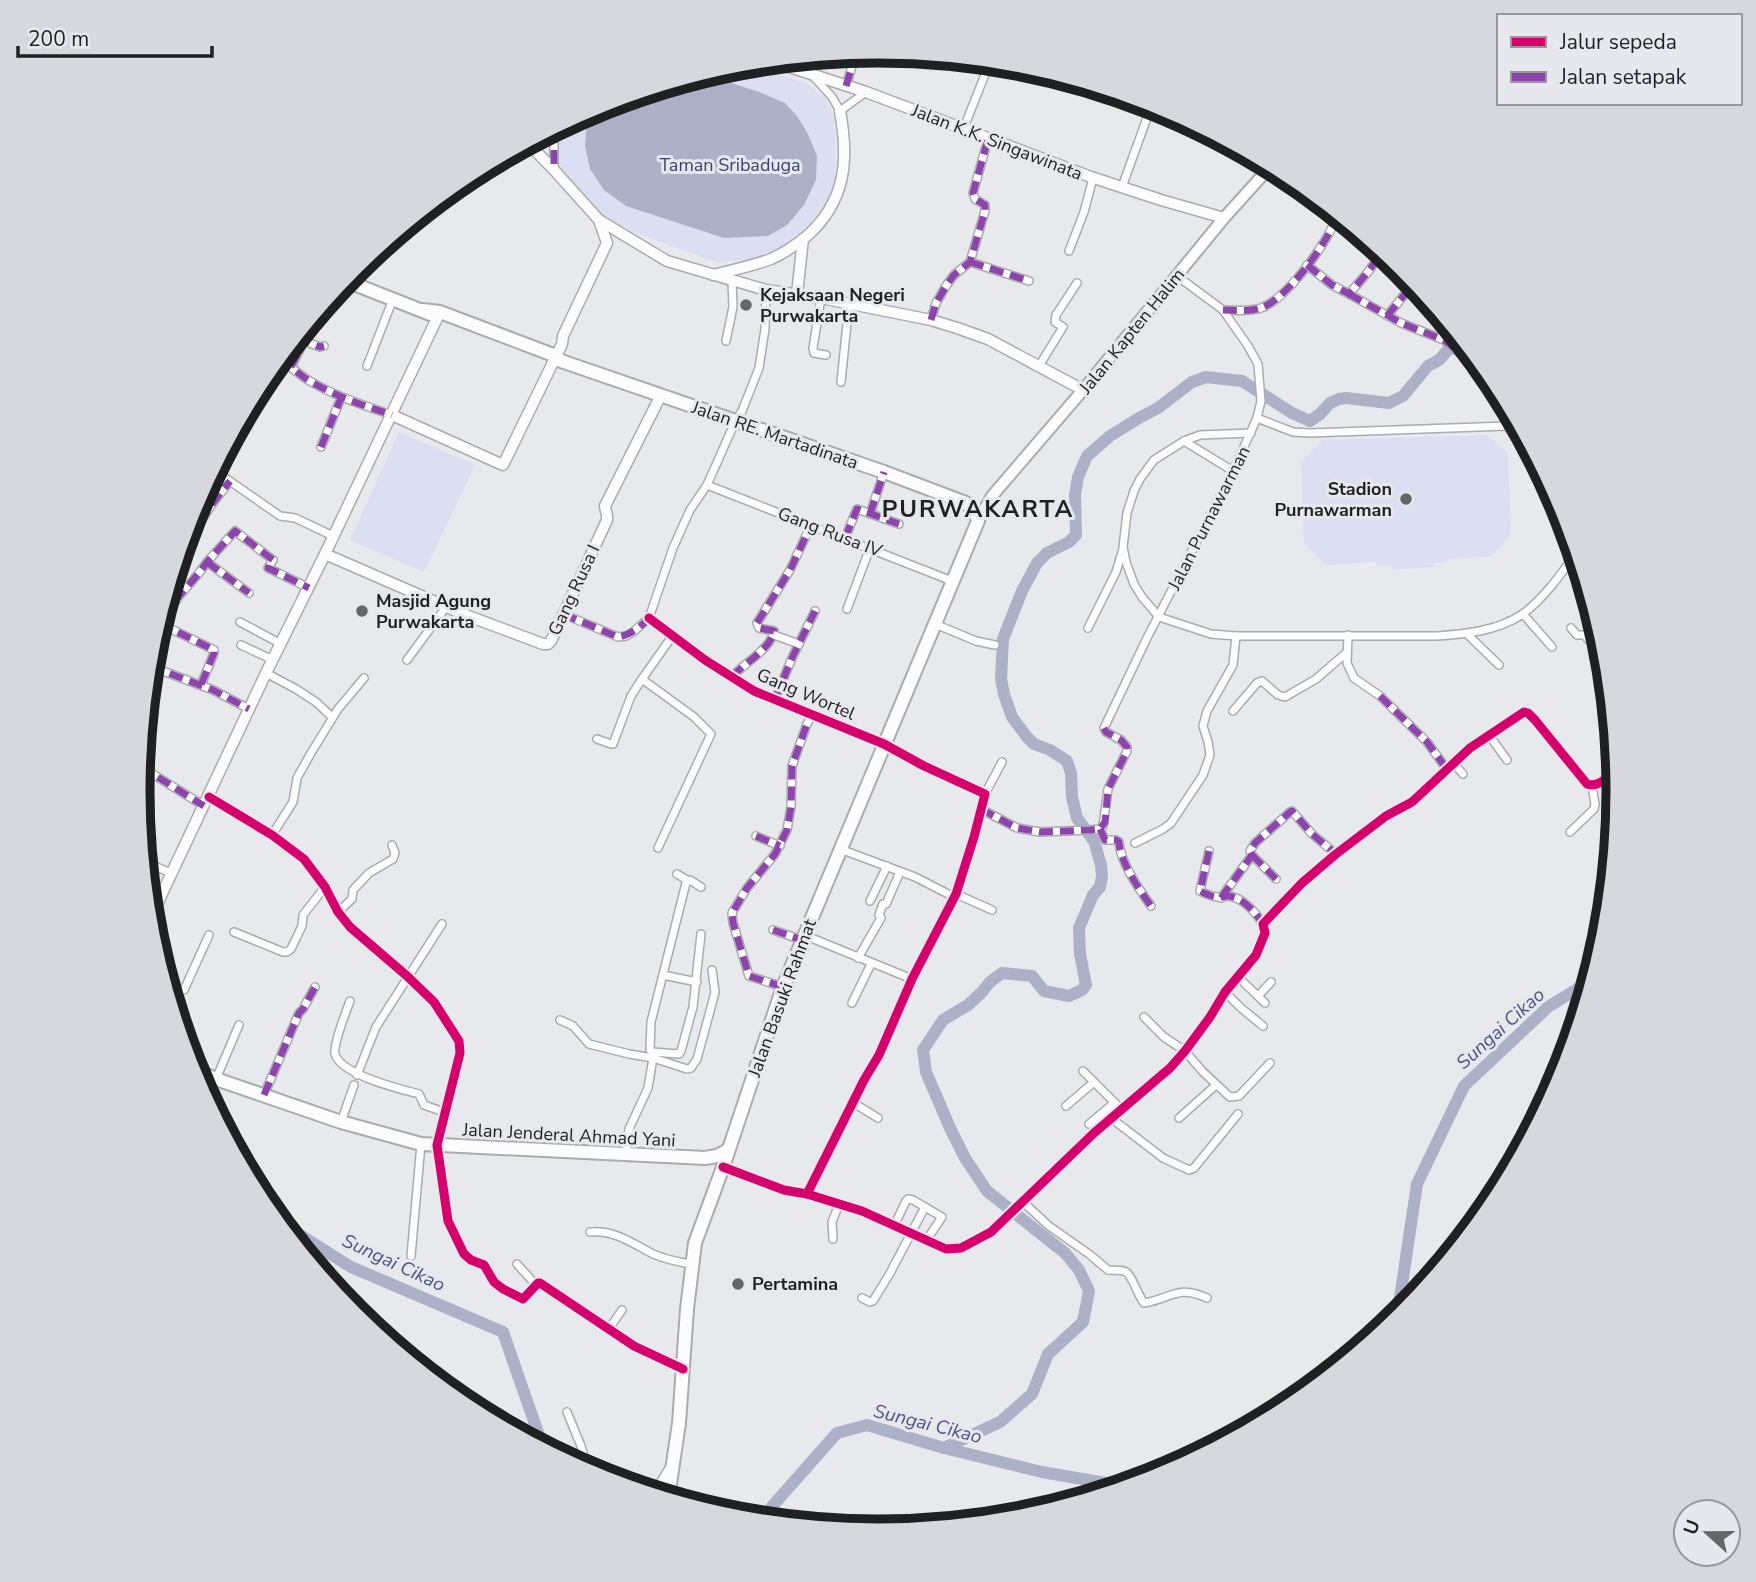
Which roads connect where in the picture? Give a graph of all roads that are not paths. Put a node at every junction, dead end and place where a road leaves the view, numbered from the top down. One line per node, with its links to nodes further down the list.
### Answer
1 (853, 64): 5 (street)
2 (794, 68): 4 (street, Jalan K.K. Singawinata)
3 (986, 71): 9 (street)
4 (811, 73): 5 (street, Jalan K.K. Singawinata); 7 (street)
5 (846, 86): 6 (street, Jalan K.K. Singawinata)
6 (866, 92): 7 (street); 9 (street, Jalan K.K. Singawinata)
7 (840, 111): 21 (street)
8 (1148, 115): 16 (street)
9 (963, 130): 11 (street, Jalan K.K. Singawinata)
10 (554, 139): 13 (street)
11 (988, 139): 15 (street, Jalan K.K. Singawinata); 25 (street)
12 (535, 150): 13 (street)
13 (554, 170): 18 (street)
14 (1263, 174): 17 (main road, Jalan Kapten Halim)
15 (1091, 177): 16 (street, Jalan K.K. Singawinata); 23 (street)
16 (1122, 187): 17 (street, Jalan K.K. Singawinata)
17 (1224, 218): 28 (main road, Jalan Kapten Halim)
18 (599, 220): 20 (street); 22 (street)
19 (1334, 224): 26 (street)
20 (630, 239): 22 (street); 27 (street)
21 (803, 239): 27 (street); 35 (street)
22 (607, 243): 50 (street)
23 (1069, 251)
24 (1376, 261): 36 (street)
25 (970, 262): 30 (street); 43 (street)
26 (1307, 265): 36 (street); 40 (street)
27 (713, 275): 29 (street)
28 (1177, 276): 40 (street, Jalan Purnawarman); 56 (main road, Jalan Kapten Halim)
29 (732, 281): 33 (street); 44 (street)
30 (1029, 281)
31 (1077, 283): 53 (street)
32 (355, 284): 37 (highway, Jalan RE. Martadinata)
33 (766, 289): 35 (street); 61 (street)
34 (1407, 291): 42 (street)
35 (797, 294): 38 (street)
36 (1349, 294): 42 (street)
37 (393, 299): 41 (highway, Jalan RE. Martadinata); 52 (street)
38 (821, 299): 39 (street); 49 (street)
39 (849, 304): 43 (street); 55 (street)
40 (1223, 310): 60 (street, Jalan Purnawarman)
41 (439, 315): 50 (highway, Jalan RE. Martadinata); 59 (street)
42 (1387, 316): 48 (street)
43 (931, 320): 53 (street)
44 (726, 341)
45 (305, 342): 47 (street)
46 (302, 346): 54 (street)
47 (324, 346)
48 (1459, 353)
49 (826, 355)
50 (555, 359): 57 (highway, Jalan RE. Martadinata); 59 (street)
51 (288, 365): 54 (street)
52 (367, 366)
53 (1039, 366): 56 (street)
54 (292, 367): 58 (street)
55 (841, 382)
56 (1083, 390): 71 (main road, Jalan Kapten Halim)
57 (661, 395): 61 (highway, Jalan RE. Martadinata); 92 (street, Gang Rusa I)
58 (341, 398): 59 (street); 65 (street)
59 (392, 415): 78 (street)
60 (1257, 418): 62 (street); 63 (street, Jalan Purnawarman)
61 (735, 422): 67 (highway, Jalan RE. Martadinata); 70 (street)
62 (1507, 426)
63 (1251, 433): 64 (street); 66 (street, Jalan Purnawarman)
64 (1184, 441): 66 (street); 80 (street)
65 (321, 447)
66 (1233, 471): 94 (street, Jalan Purnawarman)
67 (884, 472): 72 (highway, Jalan RE. Martadinata); 73 (street)
68 (222, 475): 69 (street)
69 (230, 481): 74 (street); 78 (street)
70 (707, 485): 77 (street, Gang Rusa IV); 95 (street)
71 (992, 496): 72 (main road); 75 (main road, Jalan Kapten Halim)
72 (967, 503): 75 (highway)
73 (870, 514): 76 (street); 79 (street)
74 (203, 519)
75 (978, 522): 85 (highway, Jalan Basuki Rahmat)
76 (899, 524)
77 (811, 525): 79 (street, Gang Rusa IV); 103 (street)
78 (333, 536): 82 (street)
79 (845, 538): 81 (street, Gang Rusa IV)
80 (1123, 547): 94 (street); 99 (street)
81 (870, 548): 85 (street, Gang Rusa IV); 90 (street)
82 (326, 554): 86 (street); 89 (street, Gang Rusa I)
83 (207, 562): 86 (street); 87 (street); 88 (street)
84 (1569, 563): 93 (street)
85 (952, 581): 97 (highway, Jalan Basuki Rahmat)
86 (309, 587): 108 (street)
87 (249, 593)
88 (177, 600)
89 (446, 607): 92 (street, Gang Rusa I); 114 (street)
90 (847, 609)
91 (815, 611): 107 (street)
92 (563, 614): 95 (street)
93 (1522, 614): 101 (street); 111 (street)
94 (1158, 617): 105 (street); 140 (street, Jalan Purnawarman)
95 (649, 618): 102 (street, Gang Wortel)
96 (240, 622): 108 (street)
97 (934, 624): 110 (street); 129 (highway, Jalan Basuki Rahmat)
98 (169, 628): 121 (street)
99 (1088, 628)
100 (1570, 628): 106 (street)
101 (1467, 634): 104 (street); 115 (street)
102 (673, 635): 118 (street, Gang Wortel); 120 (street)
103 (774, 635): 107 (street); 118 (street)
104 (1349, 635): 105 (street); 112 (street)
105 (1236, 636): 144 (street)
106 (1590, 642)
107 (799, 643): 122 (street)
108 (281, 644): 113 (street)
109 (241, 645): 113 (street)
110 (995, 645)
111 (1552, 646)
112 (1346, 653): 124 (street); 132 (street)
113 (273, 660): 117 (street)
114 (407, 660)
115 (1499, 665)
116 (160, 670): 121 (street)
117 (266, 673): 123 (street); 126 (street)
118 (732, 677): 122 (street, Gang Wortel)
119 (363, 678): 126 (street)
120 (642, 679): 128 (street); 147 (street)
121 (201, 685): 123 (street)
122 (775, 699): 125 (street, Gang Wortel)
123 (249, 709): 138 (street)
124 (1233, 711)
125 (812, 714): 129 (street, Gang Wortel); 146 (street)
126 (332, 717): 142 (street)
127 (1489, 735): 130 (street); 132 (street); 136 (street)
128 (597, 738)
129 (884, 744): 137 (street, Gang Wortel); 148 (highway, Jalan Basuki Rahmat)
130 (1507, 760)
131 (1002, 762): 137 (street)
132 (1450, 766): 134 (street); 150 (street)
133 (151, 772): 138 (street)
134 (1463, 774)
135 (1605, 778): 136 (street)
136 (1592, 786): 141 (street)
137 (985, 793): 139 (street)
138 (206, 801): 142 (street); 155 (street)
139 (981, 809): 140 (street); 161 (street)
140 (1100, 829): 165 (street)
141 (1570, 832)
142 (272, 835): 159 (street)
143 (756, 836): 146 (street)
144 (1135, 843)
145 (392, 845): 167 (street)
146 (780, 846): 185 (street)
147 (658, 848)
148 (840, 849): 153 (street); 174 (highway, Jalan Basuki Rahmat)
149 (1209, 851): 162 (street)
150 (1336, 854): 151 (street); 169 (street)
151 (1252, 855): 157 (street); 162 (street)
152 (154, 866): 155 (street)
153 (887, 866): 154 (street); 164 (street)
154 (900, 872): 161 (street); 175 (street)
155 (171, 873): 163 (street)
156 (677, 874): 158 (street)
157 (1276, 878)
158 (687, 880): 160 (street); 178 (street)
159 (325, 887): 167 (street); 171 (street)
160 (701, 887)
161 (955, 896): 166 (street); 181 (street)
162 (1221, 898): 169 (street)
163 (158, 900)
164 (870, 901)
165 (1151, 906)
166 (992, 910)
167 (338, 912): 179 (street)
168 (443, 924): 179 (street)
169 (1263, 924): 180 (street)
170 (773, 930): 174 (street)
171 (234, 932)
172 (701, 934): 182 (street)
173 (209, 935): 186 (street)
174 (803, 937): 175 (street); 185 (highway, Jalan Basuki Rahmat)
175 (858, 958): 176 (street)
176 (871, 964): 181 (street); 190 (street)
177 (712, 970): 197 (street)
178 (663, 975): 182 (street); 197 (street)
179 (407, 976): 201 (street); 211 (street)
180 (1238, 977): 187 (street); 188 (street)
181 (912, 979): 207 (street)
182 (697, 982): 197 (street)
183 (1271, 982): 188 (street)
184 (315, 987): 206 (street)
185 (783, 987): 220 (highway, Jalan Basuki Rahmat)
186 (178, 990)
187 (1225, 992): 195 (street); 196 (street)
188 (1258, 996): 191 (street)
189 (350, 1001): 201 (street)
190 (852, 1003)
191 (1265, 1003)
192 (1144, 1017): 196 (street)
193 (560, 1020): 197 (street)
194 (239, 1025): 202 (street)
195 (1263, 1026)
196 (1185, 1051): 204 (street); 210 (street)
197 (653, 1055): 221 (street)
198 (1270, 1063): 204 (street)
199 (1083, 1071): 203 (street)
200 (208, 1075): 202 (highway, Jalan Jenderal Ahmad Yani)
201 (358, 1075): 211 (street)
202 (216, 1079): 206 (highway, Jalan Jenderal Ahmad Yani)
203 (1094, 1083): 208 (street); 209 (street)
204 (1216, 1084): 215 (street)
205 (354, 1085): 216 (street)
206 (264, 1095): 216 (highway, Jalan Jenderal Ahmad Yani)
207 (852, 1102): 213 (street); 224 (street)
208 (1114, 1103): 210 (street); 217 (street)
209 (1066, 1106)
210 (1122, 1110): 214 (street)
211 (444, 1112): 219 (street)
212 (1238, 1114): 214 (street)
213 (878, 1118)
214 (1111, 1118): 226 (street)
215 (1179, 1118)
216 (341, 1122): 218 (highway, Jalan Jenderal Ahmad Yani)
217 (1089, 1124)
218 (421, 1144): 219 (highway, Jalan Jenderal Ahmad Yani); 233 (street)
219 (437, 1145): 221 (highway, Jalan Jenderal Ahmad Yani); 236 (street)
220 (728, 1150): 222 (highway, Jalan Jenderal Ahmad Yani); 223 (highway, Jalan Basuki Rahmat)
221 (626, 1153): 222 (highway, Jalan Jenderal Ahmad Yani)
222 (705, 1157): 223 (highway)
223 (721, 1171): 224 (street); 235 (highway, Jalan Basuki Rahmat)
224 (807, 1194): 225 (street)
225 (839, 1204): 228 (street); 231 (street)
226 (1020, 1204): 232 (street); 238 (street)
227 (925, 1207): 228 (street); 230 (street); 232 (street)
228 (894, 1226): 230 (street)
229 (590, 1232): 235 (street)
230 (911, 1234): 232 (street); 237 (street)
231 (833, 1239)
232 (926, 1241)
233 (411, 1256)
234 (517, 1264): 236 (street)
235 (691, 1264): 241 (highway, Jalan Basuki Rahmat)
236 (536, 1285): 240 (street)
237 (862, 1298)
238 (1207, 1298)
239 (622, 1310): 240 (street)
240 (608, 1330): 241 (street)
241 (683, 1369): 244 (highway, Jalan Basuki Rahmat)
242 (567, 1412): 243 (street)
243 (584, 1457)
244 (673, 1461): 245 (street); 246 (highway, Jalan Basuki Rahmat)
245 (659, 1485)
246 (669, 1488)

